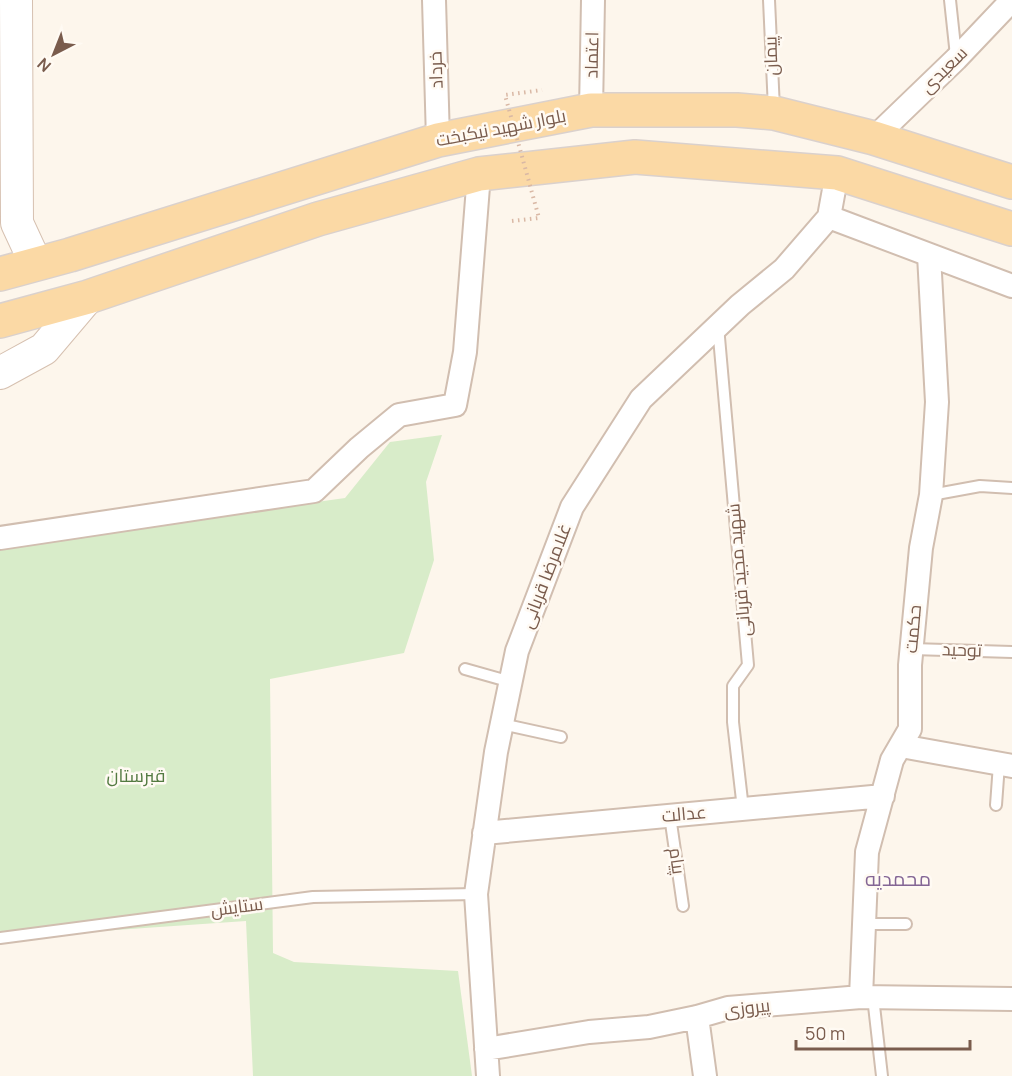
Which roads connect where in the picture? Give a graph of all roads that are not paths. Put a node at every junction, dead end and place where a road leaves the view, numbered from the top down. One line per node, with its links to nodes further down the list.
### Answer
1 (434, 0): 11 (street, خرداد)
2 (593, 0): 8 (street, اعتماد)
3 (769, 0): 9 (lane, پیمان)
4 (950, 0): 7 (lane)
5 (10, 1): 19 (street)
6 (1002, 4): 7 (street, سعیدی)
7 (956, 59): 10 (street, سعیدی)
8 (591, 110): 9 (main road, بلوار شهید نیکبخت); 11 (main road, بلوار شهید نیکبخت)
9 (774, 113): 10 (main road, بلوار شهید نیکبخت)
10 (874, 138): 14 (main road, بلوار شهید نیکبخت)
11 (438, 140): 19 (main road, بلوار شهید نیکبخت)
12 (837, 173): 13 (main road); 15 (street); 16 (main road)
13 (479, 174): 22 (main road); 28 (street)
14 (1012, 182)
15 (829, 217): 18 (street); 24 (street, غلامرضا قربانی)
16 (1012, 230)
17 (0, 237): 19 (street)
18 (929, 255): 21 (street); 27 (street, حکمت)
19 (36, 264): 20 (main road, بلوار شهید نیکبخت)
20 (0, 274)
21 (1012, 286)
22 (87, 297): 23 (main road); 25 (street)
23 (0, 321)
24 (718, 326): 32 (street, غلامرضا قربانی); 39 (lane, شهید مجید قربانی)
25 (0, 373)
26 (1012, 488): 27 (lane)
27 (931, 495): 29 (street, حکمت)
28 (0, 538)
29 (912, 649): 30 (lane, توحید); 35 (street, حکمت)
30 (1012, 652)
31 (465, 669): 32 (lane)
32 (511, 682): 33 (street, غلامرضا قربانی)
33 (502, 724): 34 (lane); 41 (street, غلامرضا قربانی)
34 (561, 737)
35 (901, 746): 36 (street); 37 (street, حکمت)
36 (1006, 765): 38 (lane)
37 (883, 796): 39 (street, عدالت); 44 (street, حکمت)
38 (996, 805)
39 (743, 809): 40 (street, عدالت)
40 (670, 816): 41 (street, عدالت); 43 (lane, پیام)
41 (484, 833): 42 (street, غلامرضا قربانی)
42 (476, 894): 46 (lane, ستایش); 50 (street, غلامرضا قربانی)
43 (683, 906)
44 (864, 924): 45 (lane); 47 (street, حکمت)
45 (906, 924)
46 (0, 938)
47 (867, 997): 48 (street, پیروزی); 49 (street, پیروزی); 53 (lane)
48 (1012, 999)
49 (697, 1017): 50 (street, پیروزی); 52 (street)
50 (486, 1049): 51 (street, غلامرضا قربانی)
51 (488, 1076)
52 (705, 1076)
53 (882, 1076)

